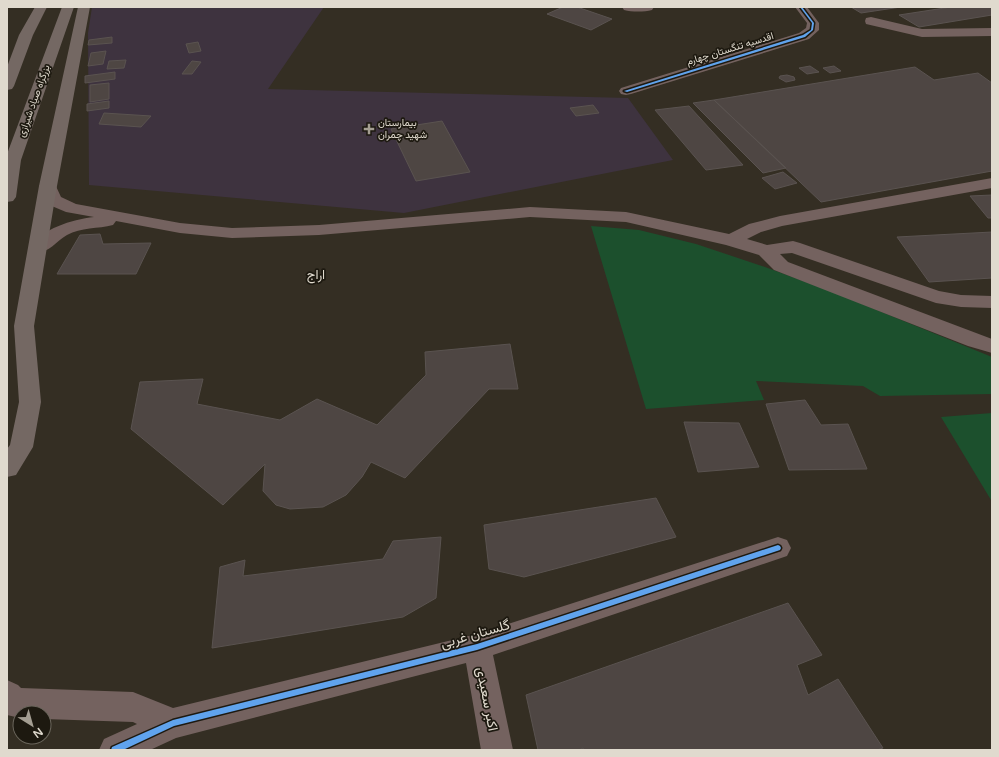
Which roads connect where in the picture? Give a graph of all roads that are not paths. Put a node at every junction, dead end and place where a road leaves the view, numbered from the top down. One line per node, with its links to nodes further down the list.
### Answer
1 (40, 7): 9 (highway)
2 (68, 7): 13 (highway, بزرگراه صیاد شیرازی)
3 (84, 7): 12 (highway)
4 (628, 7): 5 (street)
5 (648, 7)
6 (801, 7): 10 (street, اقدسیه تنگستان چهارم)
7 (871, 22): 8 (street)
8 (992, 32)
9 (7, 86)
10 (626, 91)
11 (992, 183): 15 (street)
12 (48, 186): 14 (street); 16 (highway)
13 (7, 198)
14 (137, 220): 15 (street); 16 (street)
15 (731, 240): 17 (street)
16 (38, 248): 20 (highway)
17 (766, 251): 18 (street); 19 (street)
18 (992, 302)
19 (992, 346)
20 (7, 468)
21 (778, 548): 22 (street, گلستان غربی)
22 (477, 647): 24 (street, گلستان غربی); 26 (street, اکبر سعیدی)
23 (7, 695): 24 (street)
24 (173, 723): 25 (street, گلستان غربی)
25 (115, 750)
26 (497, 750)

